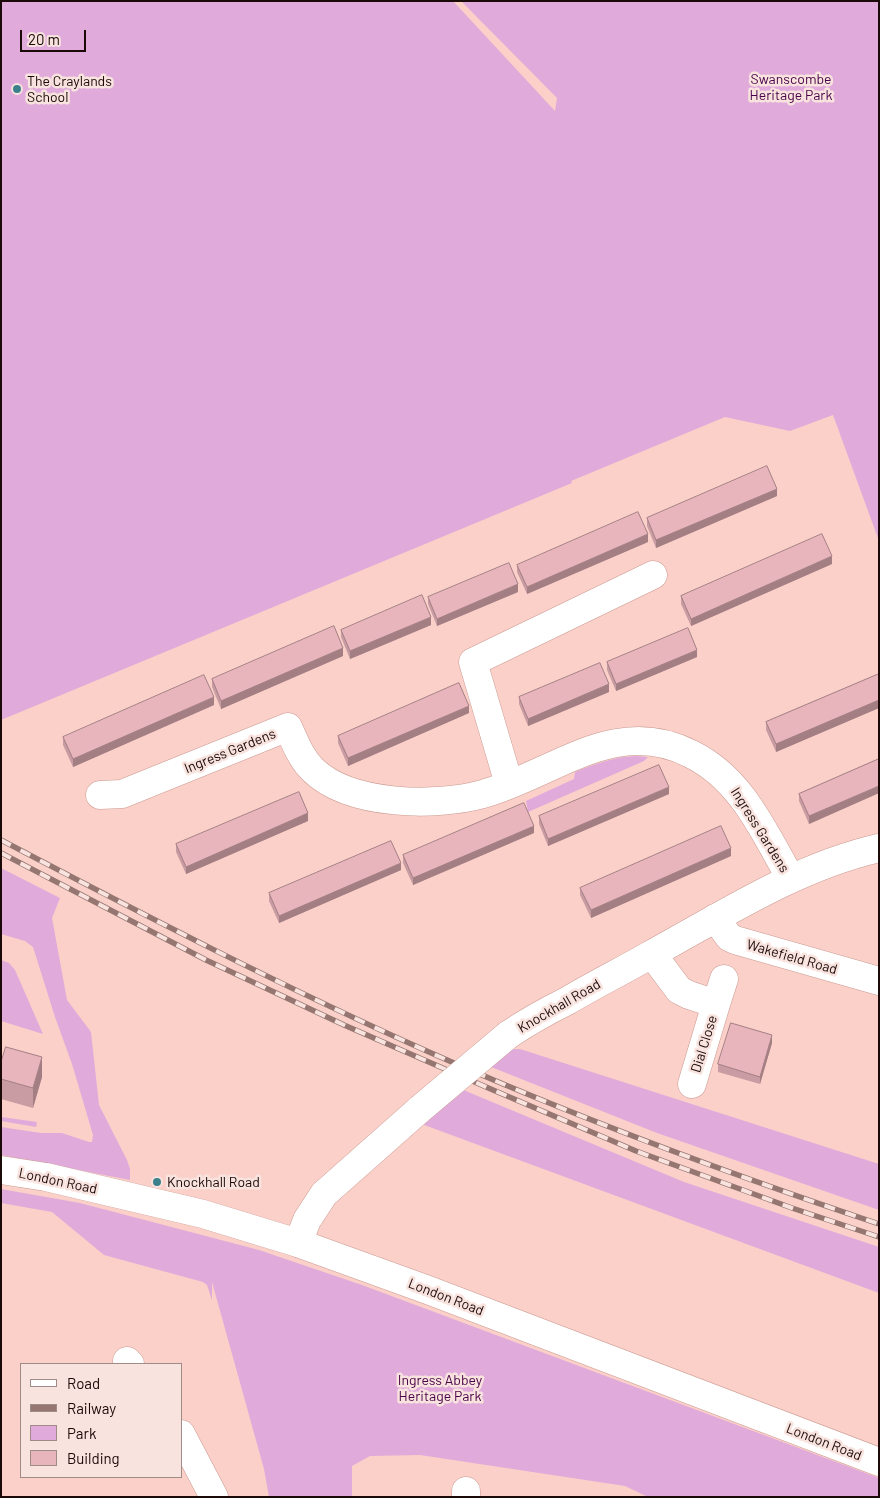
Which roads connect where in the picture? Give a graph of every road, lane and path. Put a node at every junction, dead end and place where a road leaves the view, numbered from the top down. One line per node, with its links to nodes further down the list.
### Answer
1 (652, 575): 2 (street)
2 (509, 784): 3 (street, Ingress Gardens); 5 (street, Ingress Gardens)
3 (100, 795)
4 (879, 848): 5 (street, Knockhall Road)
5 (790, 879): 6 (street, Knockhall Road)
6 (715, 918): 7 (street, Knockhall Road); 8 (street, Wakefield Road)
7 (652, 954): 9 (street, Dial Close); 11 (street, Knockhall Road, bridge)
8 (879, 981)
9 (692, 1084)
10 (1, 1170): 11 (street, London Road)
11 (298, 1243): 13 (street, London Road)
12 (182, 1436): 14 (street)
13 (879, 1462)
14 (214, 1497)

